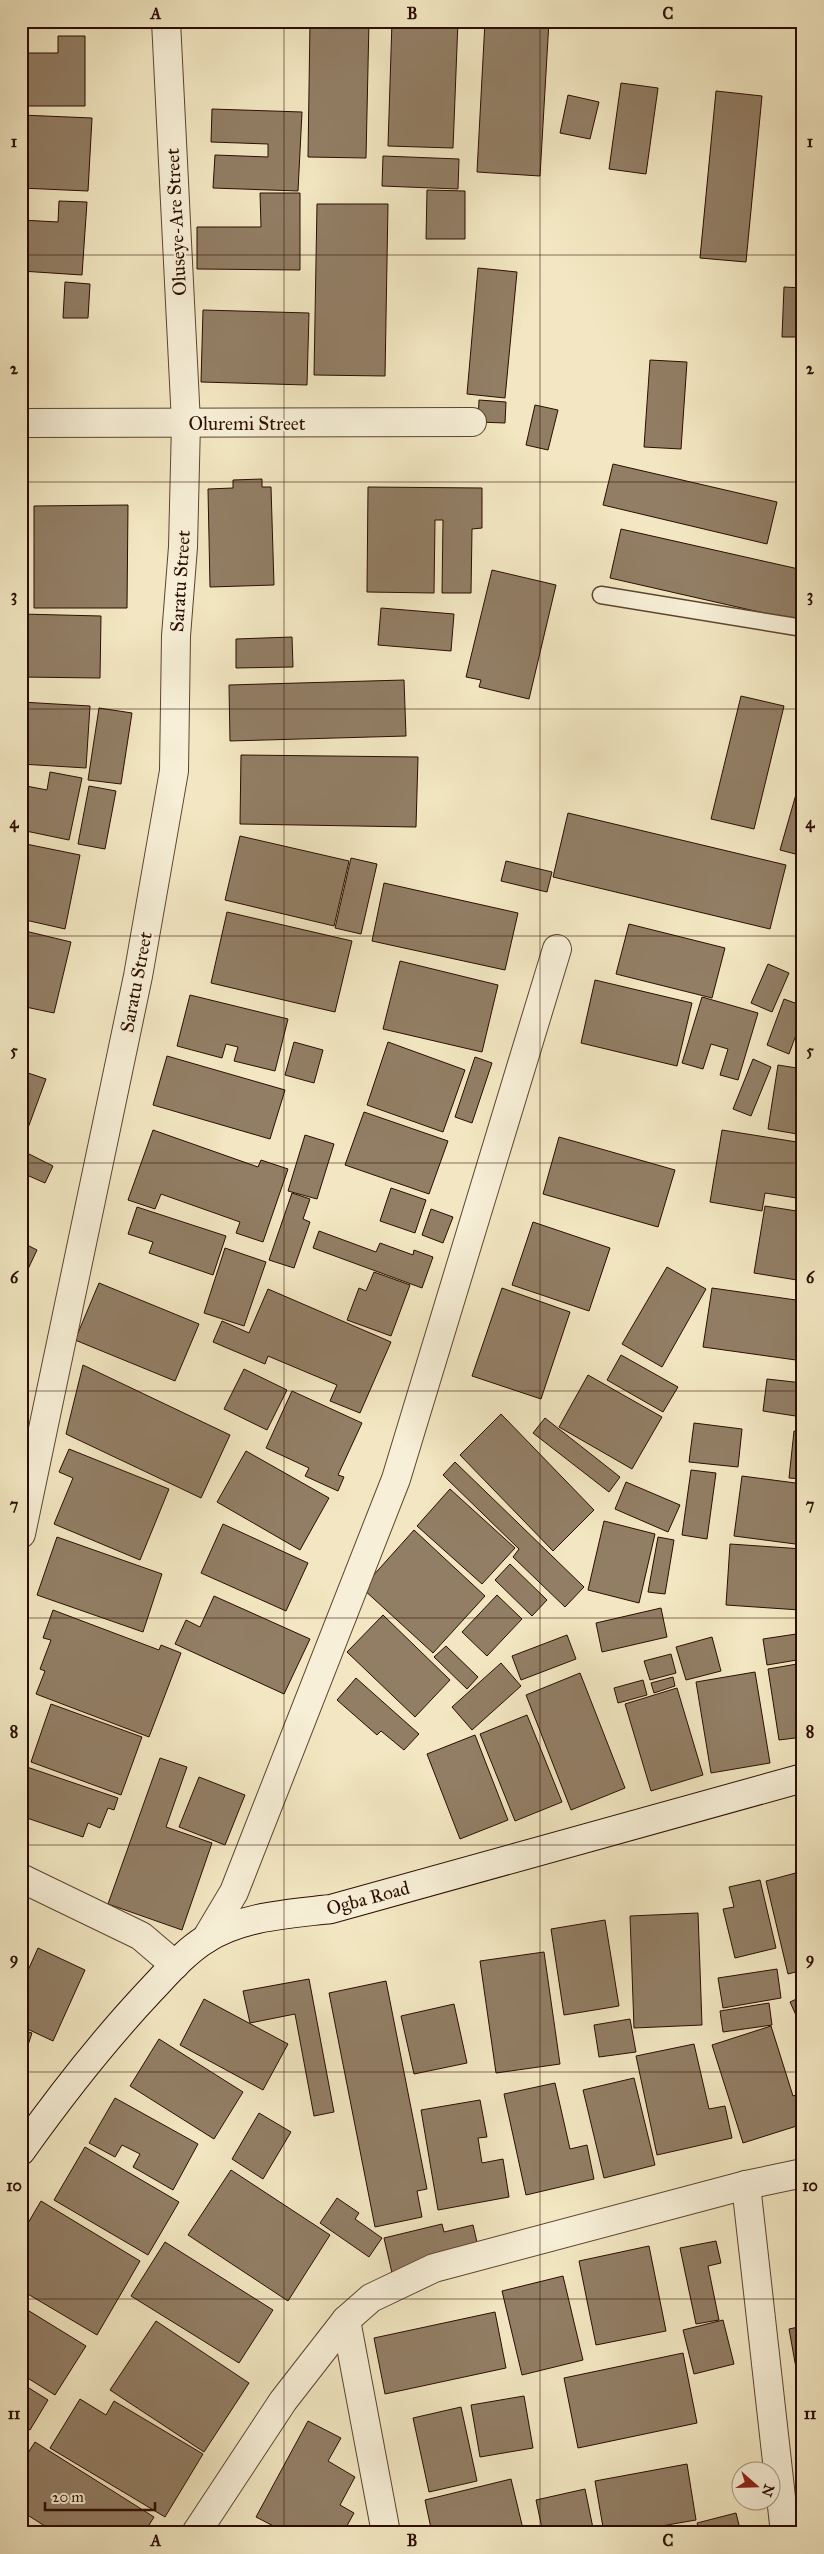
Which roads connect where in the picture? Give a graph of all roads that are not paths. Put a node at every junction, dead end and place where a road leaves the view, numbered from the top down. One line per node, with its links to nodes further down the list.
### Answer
1 (166, 21): 4 (street, Oluseye-Are Street)
2 (21, 422): 4 (street, Oluremi Street)
3 (472, 422): 4 (street, Oluremi Street)
4 (186, 423): 8 (street, Saratu Street)
5 (601, 594): 6 (lane)
6 (803, 628)
7 (557, 949): 11 (street)
8 (21, 1534)
9 (803, 1778): 11 (street, Ogba Road)
10 (21, 1878): 12 (street)
11 (206, 1939): 12 (street, Ogba Road)
12 (175, 1965): 13 (street, Ogba Road)
13 (21, 2151)
14 (803, 2173): 15 (street)
15 (746, 2185): 16 (street); 19 (street)
16 (346, 2320): 17 (street); 18 (street)
17 (196, 2533)
18 (386, 2533)
19 (784, 2533)

